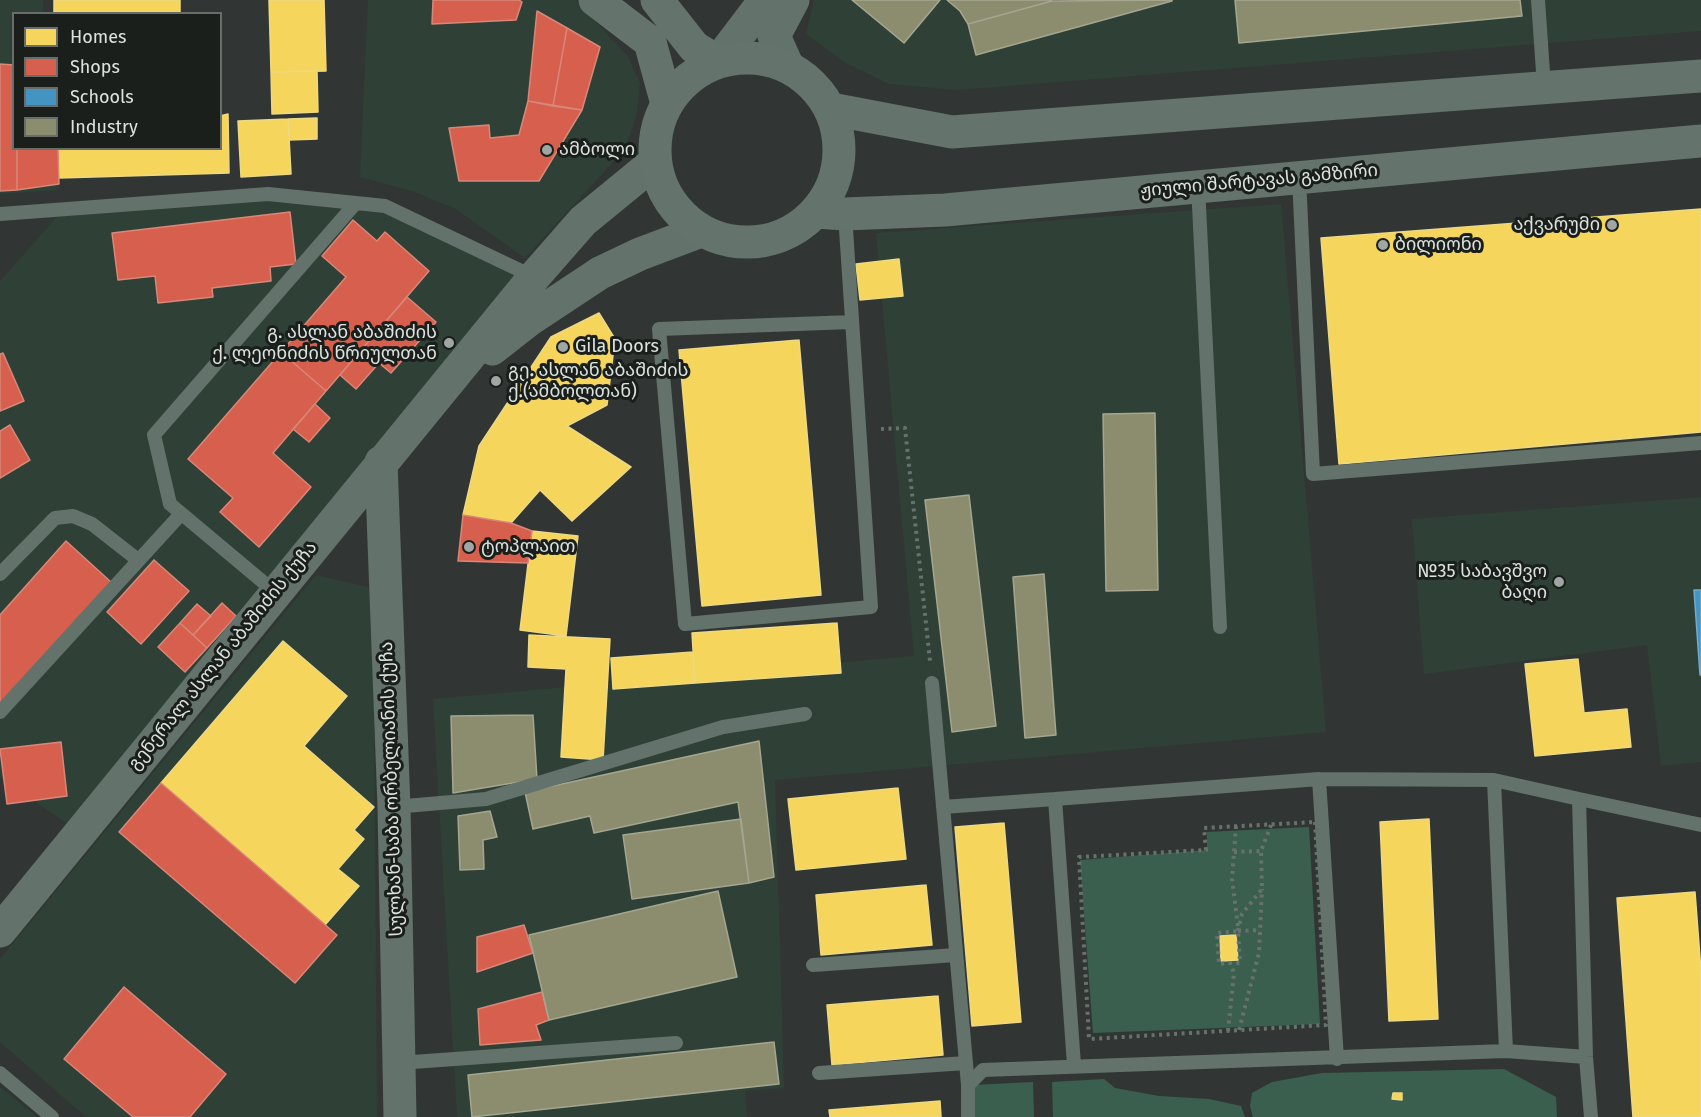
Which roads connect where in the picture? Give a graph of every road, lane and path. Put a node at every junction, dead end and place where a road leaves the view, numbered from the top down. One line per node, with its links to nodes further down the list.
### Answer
1 (595, 0): 10 (main road)
2 (657, 0): 6 (main road)
3 (765, 0): 6 (street)
4 (793, 0): 7 (street)
5 (1538, 0): 9 (lane)
6 (718, 62): 7 (main road); 10 (main road)
7 (788, 67): 11 (main road)
8 (1701, 76): 9 (main road)
9 (1544, 86): 11 (main road)
10 (667, 104): 13 (main road)
11 (831, 109): 17 (main road)
12 (1701, 141): 14 (main road, ჟიული შარტავას გამზირი)
13 (656, 162): 19 (main road); 20 (street, გენერალ ასლან აბაშიძის ქუჩა)
14 (1299, 178): 15 (main road, ჟიული შარტავას გამზირი); 24 (lane)
15 (1197, 186): 17 (main road, ჟიული შარტავას გამზირი); 30 (lane)
16 (355, 204): 18 (lane); 20 (lane); 26 (lane)
17 (831, 213): 19 (main road); 21 (lane)
18 (0, 214)
19 (701, 231): 22 (street, გენერალ ასლან აბაშიძის ქუჩა)
20 (534, 277): 22 (street, გენერალ ასლან აბაშიძის ქუჩა)
21 (852, 322): 23 (lane); 23 (lane)
22 (447, 383): 25 (street, გენერალ ასლან აბაშიძის ქუჩა)
23 (859, 430): 31 (path)
24 (1701, 443)
25 (381, 462): 29 (street, გენერალ ასლან აბაშიძის ქუჩა); 38 (street, სულხან-საბა ორბელიანის ქუჩა)
26 (181, 514): 27 (lane); 29 (lane)
27 (138, 560): 28 (lane); 32 (lane)
28 (0, 574)
29 (275, 592): 46 (street, გენერალ ასლან აბაშიძის ქუჩა)
30 (1220, 627)
31 (932, 683): 39 (lane)
32 (0, 712)
33 (805, 714): 38 (lane)
34 (1319, 779): 35 (lane); 36 (lane); 57 (lane)
35 (1494, 780): 37 (lane); 55 (lane)
36 (1054, 799): 39 (lane); 60 (lane)
37 (1579, 799): 41 (lane); 56 (lane)
38 (394, 807): 58 (street, სულხან-საბა ორბელიანის ქუჩა)
39 (943, 807): 49 (lane)
40 (1271, 824): 42 (path); 43 (path); 52 (path)
41 (1701, 825)
42 (1236, 826): 44 (path); 53 (path)
43 (1260, 851): 44 (path); 45 (path)
44 (1234, 852): 48 (path)
45 (1262, 889): 47 (path); 48 (path)
46 (0, 930)
47 (1260, 930): 48 (path); 52 (path)
48 (1238, 931): 50 (path); 50 (path)
49 (956, 955): 51 (lane); 59 (lane)
50 (1230, 963): 53 (path)
51 (813, 965)
52 (1239, 1030): 53 (path)
53 (1228, 1031)
54 (676, 1042): 58 (lane)
55 (1506, 1051): 56 (lane); 57 (lane)
56 (1586, 1057): 67 (lane)
57 (1336, 1059): 60 (lane)
58 (399, 1063): 65 (street, სულხან-საბა ორბელიანის ქუჩა)
59 (966, 1063): 62 (lane); 63 (lane)
60 (1074, 1065): 63 (lane)
61 (0, 1073): 64 (lane)
62 (819, 1073)
63 (968, 1085): 66 (lane)
64 (52, 1117)
65 (400, 1117)
66 (968, 1117)
67 (1590, 1117)

